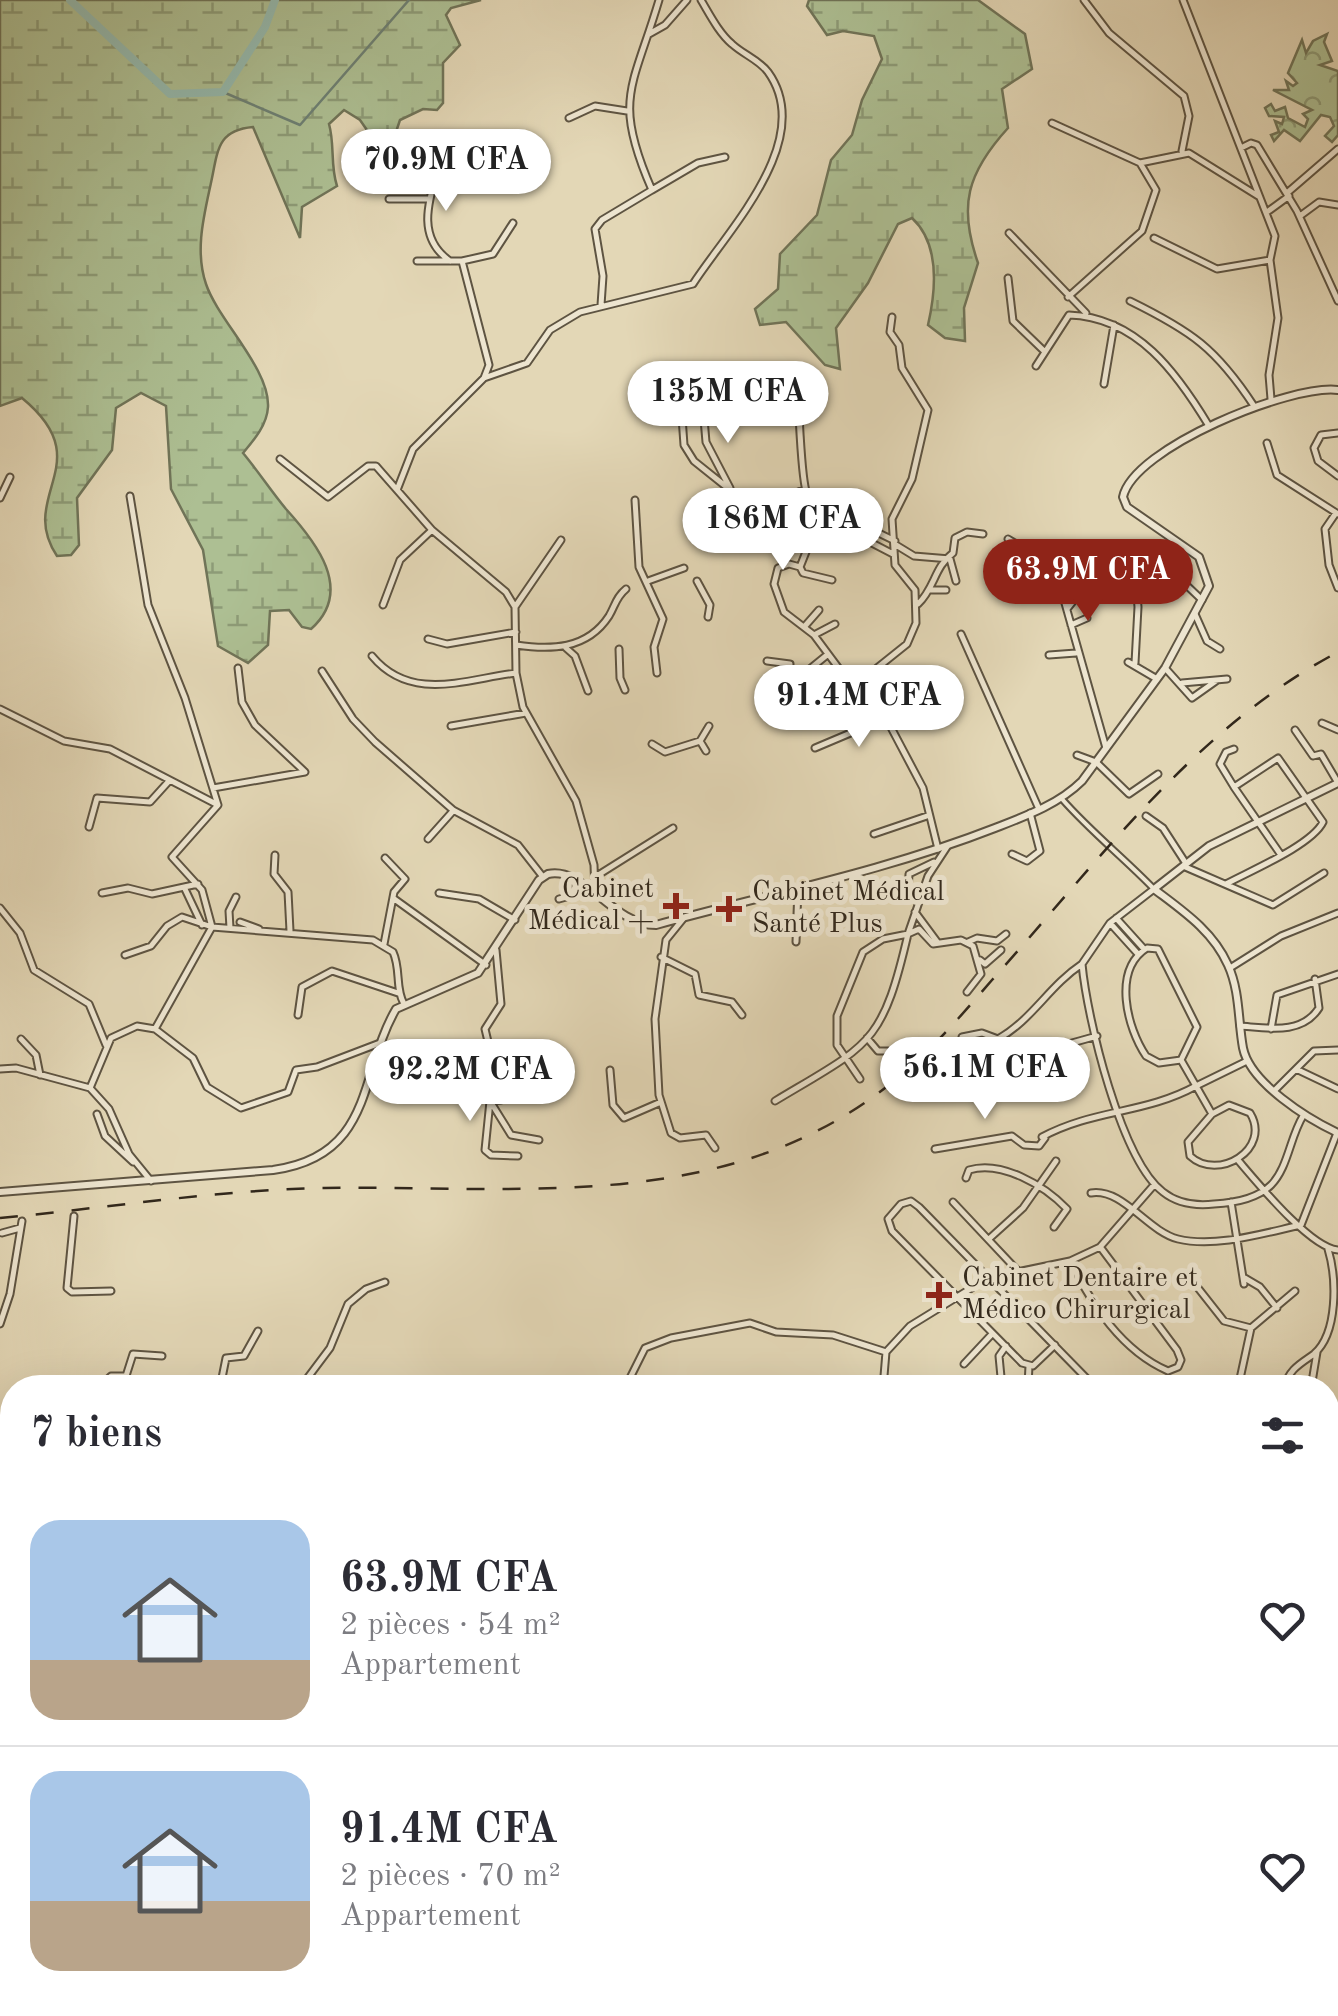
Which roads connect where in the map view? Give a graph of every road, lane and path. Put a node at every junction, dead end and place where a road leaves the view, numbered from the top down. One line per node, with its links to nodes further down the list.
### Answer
1 (659, 0): 6 (street)
2 (687, 0): 6 (street)
3 (701, 0): 35 (street)
4 (1084, 0): 12 (street)
5 (1184, 0): 10 (street)
6 (649, 34): 7 (street)
7 (627, 111): 8 (street); 16 (street)
8 (568, 118)
9 (1052, 122): 14 (street)
10 (1241, 148): 17 (street); 18 (street)
11 (1338, 149): 17 (street)
12 (1182, 151): 14 (street); 18 (street)
13 (725, 157): 16 (street)
14 (1140, 163): 32 (street)
15 (437, 172): 20 (street)
16 (652, 190): 35 (street)
17 (1288, 194): 22 (street); 23 (street)
18 (1261, 198): 22 (street)
19 (389, 199): 20 (street)
20 (429, 199): 29 (street)
21 (1338, 205): 23 (street)
22 (1267, 212): 27 (street)
23 (1300, 216): 34 (street)
24 (513, 222): 30 (street)
25 (1009, 233): 32 (street)
26 (1154, 238): 27 (street)
27 (1270, 260): 46 (street)
28 (417, 261): 29 (street)
29 (450, 261): 30 (street)
30 (462, 262): 43 (street)
31 (1008, 278): 39 (street)
32 (1068, 298): 36 (street)
33 (1130, 301): 48 (street)
34 (1338, 302)
35 (601, 305): 43 (street)
36 (1088, 315): 38 (street); 39 (street)
37 (892, 316): 71 (street)
38 (1114, 324): 44 (street); 49 (street)
39 (1044, 351): 40 (street)
40 (1036, 366)
41 (800, 376): 55 (street)
42 (713, 377): 57 (street)
43 (484, 378): 56 (street)
44 (1104, 384)
45 (1338, 390): 46 (street)
46 (1271, 399): 48 (street)
47 (703, 406): 57 (street)
48 (1254, 406): 49 (street)
49 (1211, 428): 91 (street)
50 (1338, 433): 53 (street)
51 (1267, 443): 63 (street)
52 (280, 459): 56 (street)
53 (1338, 476)
54 (10, 477): 59 (street)
55 (806, 489): 60 (street); 62 (street)
56 (397, 490): 67 (street)
57 (734, 492): 62 (street)
58 (130, 496): 150 (street)
59 (0, 498)
60 (812, 498): 64 (street); 65 (street)
61 (635, 500): 82 (street)
62 (761, 511): 64 (street)
63 (1337, 514): 86 (street)
64 (800, 524): 66 (street)
65 (843, 525): 66 (street); 71 (street); 73 (street)
66 (815, 529): 78 (street)
67 (432, 530): 93 (street); 94 (street)
68 (983, 534): 74 (street)
69 (1008, 539): 95 (street)
70 (561, 540): 94 (street)
71 (895, 542): 73 (street); 74 (street)
72 (1102, 553): 75 (street)
73 (893, 554): 92 (street)
74 (943, 560): 84 (street); 88 (street)
75 (1112, 563): 79 (street); 85 (street)
76 (1148, 566): 85 (street)
77 (684, 568): 82 (street)
78 (800, 568): 81 (street); 102 (street)
79 (1104, 571)
80 (1160, 579): 91 (street)
81 (832, 580)
82 (648, 581): 120 (street)
83 (697, 581): 98 (street)
84 (956, 581)
85 (1136, 584): 121 (street)
86 (1338, 588)
87 (626, 590): 108 (street)
88 (930, 590): 89 (street); 92 (street)
89 (946, 590)
90 (1082, 590): 95 (street)
91 (1202, 600): 97 (street)
92 (918, 604): 126 (street)
93 (384, 605)
94 (514, 607): 103 (street)
95 (1067, 609): 101 (street)
96 (818, 610): 102 (street)
97 (1196, 614): 110 (street); 117 (street)
98 (708, 617)
99 (1087, 618): 101 (street)
100 (835, 624): 104 (street)
101 (1071, 625): 111 (street)
102 (805, 626): 104 (street)
103 (516, 632): 106 (street); 107 (street)
104 (814, 634): 113 (street)
105 (961, 634): 154 (street)
106 (428, 639)
107 (516, 645): 108 (street); 119 (street)
108 (566, 648): 128 (street)
109 (619, 649): 127 (street)
110 (1220, 649)
111 (1077, 652): 112 (street); 141 (street)
112 (1049, 654)
113 (827, 655): 115 (street); 122 (street)
114 (372, 656): 119 (street)
115 (766, 661)
116 (238, 668): 150 (street)
117 (1165, 668): 121 (street); 125 (street)
118 (322, 670): 155 (street)
119 (516, 673): 131 (street)
120 (657, 673)
121 (1156, 679): 141 (street)
122 (853, 680): 126 (street); 129 (street)
123 (1216, 680): 124 (street); 125 (street); 125 (street)
124 (1227, 680)
125 (1182, 683)
126 (865, 684): 132 (street)
127 (626, 690)
128 (588, 691)
129 (826, 695)
130 (0, 709): 147 (street)
131 (526, 713): 134 (street); 173 (street)
132 (886, 718): 140 (street); 157 (street)
133 (1322, 722): 137 (street)
134 (451, 726)
135 (710, 726): 138 (street)
136 (1295, 730): 148 (street)
137 (1338, 730)
138 (700, 741): 139 (street); 143 (street)
139 (652, 744)
140 (816, 748)
141 (1106, 748): 145 (street)
142 (1234, 750): 149 (street)
143 (706, 751)
144 (1077, 755): 145 (street)
145 (1096, 762): 146 (street); 152 (street)
146 (1158, 774)
147 (169, 781): 153 (street); 160 (street)
148 (1338, 783): 151 (street)
149 (1234, 787): 151 (street); 159 (street)
150 (212, 788): 153 (street)
151 (1308, 796): 159 (street); 167 (street)
152 (1061, 798): 154 (street); 180 (street)
153 (218, 805): 176 (street)
154 (1039, 809): 156 (street)
155 (453, 810): 163 (street); 174 (street)
156 (1030, 813): 164 (street); 166 (street)
157 (928, 816): 162 (street); 165 (street)
158 (1146, 816): 171 (street)
159 (1256, 820): 167 (street); 171 (street)
160 (89, 827)
161 (673, 828): 173 (street)
162 (874, 834)
163 (428, 839)
164 (948, 846): 165 (street); 170 (street)
165 (938, 849): 179 (street)
166 (1012, 854)
167 (1281, 854): 177 (street)
168 (275, 855): 199 (street)
169 (385, 858): 185 (street)
170 (936, 862): 186 (street); 189 (street)
171 (1183, 863): 177 (street); 180 (street)
172 (1324, 873): 177 (street)
173 (594, 876): 183 (street)
174 (543, 877): 175 (street); 192 (street)
175 (578, 882): 183 (street); 187 (street)
176 (198, 884): 178 (street); 196 (street)
177 (1226, 884)
178 (184, 886): 182 (street); 195 (street)
179 (798, 888): 191 (street); 202 (street)
180 (1154, 889): 193 (street); 214 (street)
181 (439, 892): 192 (street)
182 (102, 893)
183 (595, 894): 191 (street)
184 (236, 898): 197 (street)
185 (393, 898): 204 (street); 213 (street)
186 (899, 898)
187 (558, 899)
188 (0, 908): 230 (street)
189 (914, 912): 200 (street); 205 (street)
190 (1338, 912): 214 (street)
191 (685, 917): 210 (street)
192 (516, 920): 206 (street)
193 (1112, 920): 208 (street); 212 (street)
194 (240, 922): 198 (street)
195 (202, 925): 196 (street); 209 (street)
196 (212, 926): 197 (street); 224 (street)
197 (230, 928): 198 (street)
198 (261, 930): 199 (street)
199 (290, 930): 204 (street)
200 (908, 934): 205 (street); 227 (street); 234 (street)
201 (1006, 934): 203 (street)
202 (796, 942)
203 (968, 942): 205 (street); 211 (street)
204 (384, 944): 218 (street)
205 (941, 944)
206 (496, 950): 213 (street); 248 (street)
207 (1001, 950): 211 (street)
208 (1141, 952): 235 (street); 235 (street)
209 (125, 955)
210 (662, 957): 221 (street); 249 (street)
211 (980, 957): 217 (street)
212 (1082, 964): 225 (street); 226 (street)
213 (486, 965): 219 (street)
214 (1230, 968): 222 (street)
215 (1338, 974): 216 (street)
216 (1314, 979): 223 (street); 223 (street)
217 (967, 992)
218 (398, 993): 219 (street); 220 (street)
219 (404, 1004): 229 (street)
220 (298, 1015)
221 (742, 1015)
222 (1240, 1026): 223 (street); 236 (street)
223 (1271, 1028)
224 (155, 1029): 229 (street); 230 (street)
225 (1097, 1036): 239 (street); 250 (street)
226 (962, 1037)
227 (867, 1038): 233 (street); 234 (street)
228 (21, 1039): 241 (street)
229 (383, 1042): 263 (street)
230 (106, 1045): 244 (street)
231 (511, 1048): 248 (street)
232 (1338, 1050): 238 (street)
233 (889, 1051)
234 (847, 1060): 242 (street); 247 (street)
235 (1181, 1060): 243 (street)
236 (1247, 1060): 243 (street); 246 (street)
237 (0, 1068): 241 (street)
238 (1296, 1068): 245 (street); 246 (street)
239 (1014, 1069)
240 (610, 1070): 249 (street)
241 (40, 1075): 244 (street)
242 (860, 1079)
243 (1196, 1086): 250 (street); 252 (street)
244 (90, 1088): 261 (street)
245 (1338, 1089)
246 (1275, 1090): 253 (street)
247 (776, 1100)
248 (490, 1101): 255 (street); 258 (street)
249 (661, 1102): 256 (street)
250 (1117, 1109): 257 (street); 264 (street)
251 (97, 1114): 261 (street)
252 (1212, 1114): 259 (street); 259 (street)
253 (1303, 1116): 254 (street); 266 (street)
254 (1337, 1133): 273 (street)
255 (539, 1140)
256 (715, 1148)
257 (935, 1150)
258 (518, 1156)
259 (1237, 1159): 266 (street)
260 (1056, 1160): 265 (street)
261 (140, 1166): 263 (street)
262 (966, 1178): 265 (street)
263 (152, 1181): 267 (street)
264 (1154, 1185): 270 (street); 271 (street)
265 (1040, 1186): 274 (street); 277 (street)
266 (1264, 1190): 270 (street); 273 (street)
267 (0, 1192)
268 (1091, 1193): 271 (street)
269 (953, 1202): 277 (street)
270 (1231, 1202): 276 (street)
271 (1132, 1212): 276 (street); 278 (street)
272 (74, 1216): 287 (street)
273 (1301, 1225): 276 (street); 279 (street)
274 (1054, 1227)
275 (2, 1233): 290 (street)
276 (1237, 1236): 289 (street)
277 (990, 1238): 282 (street)
278 (1100, 1247): 281 (street); 281 (street)
279 (1328, 1249): 280 (street); 297 (street)
280 (1338, 1250)
281 (1070, 1261): 282 (street)
282 (1018, 1270): 283 (street)
283 (988, 1278): 288 (street); 288 (street); 294 (street)
284 (384, 1282): 303 (street)
285 (1198, 1288): 291 (street)
286 (1295, 1291): 289 (street)
287 (111, 1292)
288 (955, 1296): 293 (street); 296 (street)
289 (1276, 1308): 291 (street)
290 (0, 1324)
291 (1251, 1328): 309 (street)
292 (258, 1331): 302 (street)
293 (993, 1333): 295 (street); 299 (street)
294 (1055, 1345): 300 (street); 308 (street)
295 (1006, 1346): 300 (street); 306 (street)
296 (886, 1352): 304 (street); 305 (street)
297 (1317, 1352): 310 (street); 311 (street)
298 (162, 1356): 301 (street)
299 (964, 1364)
300 (1028, 1366): 307 (street)
301 (126, 1375)
302 (223, 1375)
303 (310, 1375)
304 (632, 1375)
305 (884, 1375)
306 (1001, 1375)
307 (1028, 1375)
308 (1084, 1375)
309 (1241, 1375)
310 (1291, 1375)
311 (1313, 1375)

